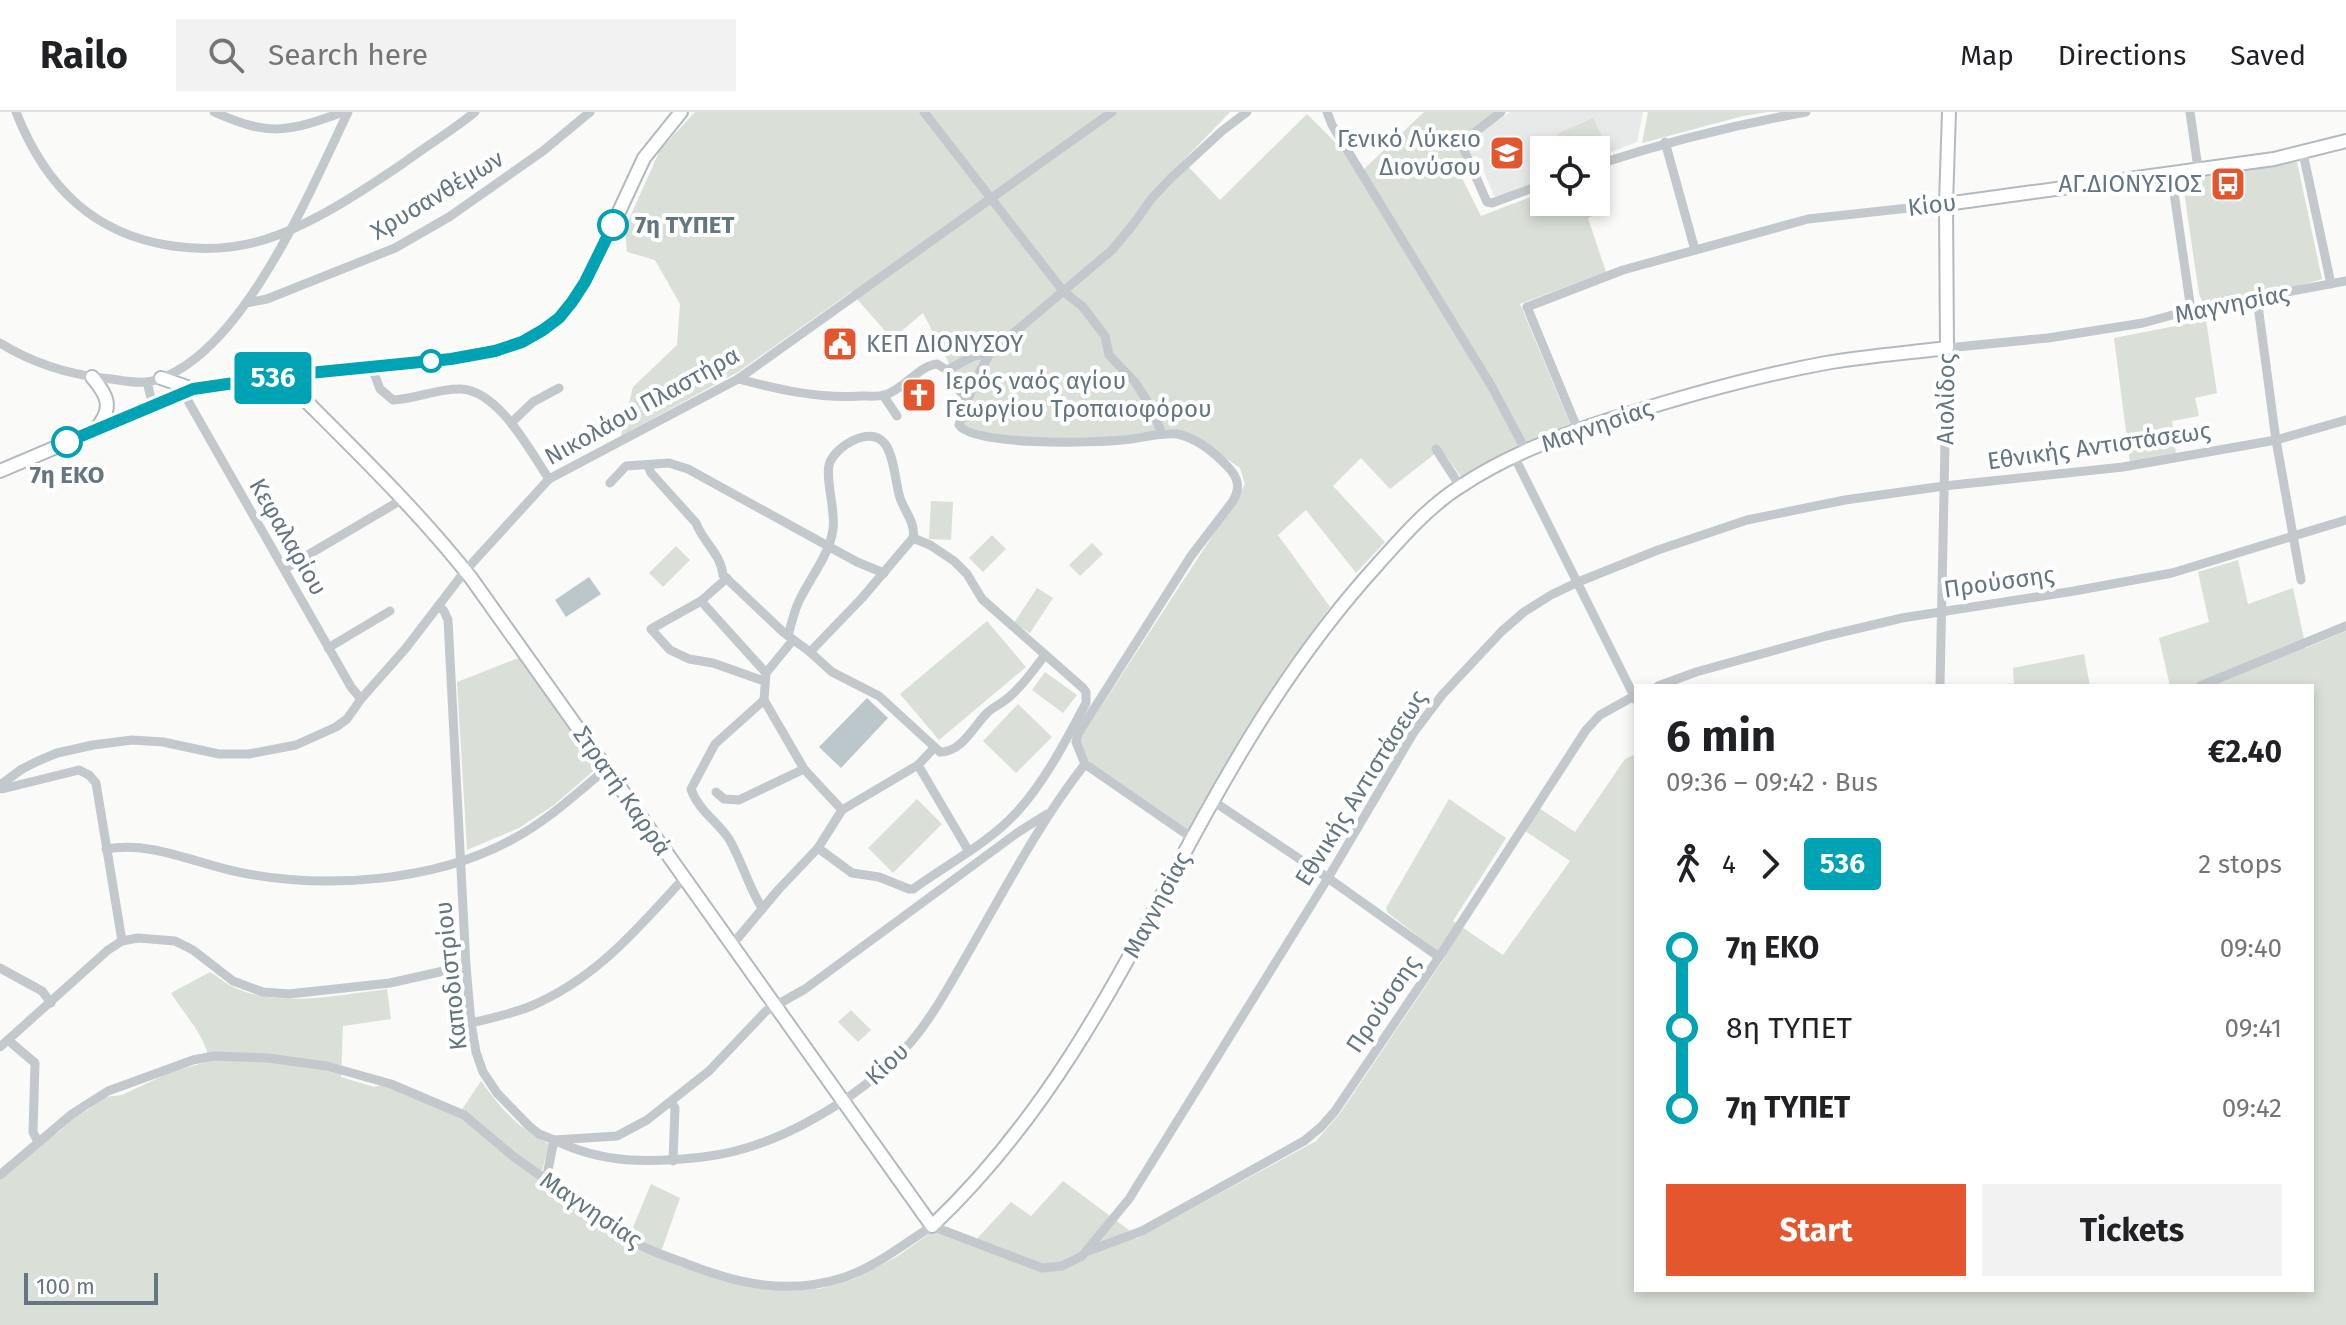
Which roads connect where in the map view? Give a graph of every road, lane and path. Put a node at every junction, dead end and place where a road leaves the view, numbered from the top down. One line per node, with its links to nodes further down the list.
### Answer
1 (16, 112): 24 (street)
2 (214, 112): 3 (street)
3 (346, 112): 24 (street)
4 (475, 112): 24 (street)
5 (590, 112): 30 (street, Χρυσανθέμων)
6 (681, 112): 35 (street)
7 (924, 112): 22 (street)
8 (1112, 112): 22 (street, Νικολάου Πλαστήρα)
9 (1247, 112): 28 (street)
10 (1501, 112): 21 (street)
11 (1806, 112): 16 (street)
12 (1949, 112): 23 (street, Αιολίδος)
13 (2190, 112): 19 (street)
14 (1329, 113): 55 (street)
15 (2346, 141): 17 (street, Κίου)
16 (1665, 142): 18 (street); 25 (street)
17 (2303, 153): 19 (street, Κίου); 27 (street)
18 (1610, 160)
19 (2198, 168): 20 (street, Κίου)
20 (2171, 172): 23 (street, Κίου); 31 (street)
21 (1530, 189)
22 (990, 198): 28 (street); 40 (street, Νικολάου Πλαστήρα)
23 (1946, 204): 25 (street, Κίου); 33 (street, Αιολίδος)
24 (292, 228): 30 (street)
25 (1695, 250): 51 (street, Κίου)
26 (2346, 281): 27 (street, Μαγνησίας)
27 (2331, 284): 29 (street, Μαγνησίας)
28 (1063, 291): 34 (street); 52 (street)
29 (2257, 298): 31 (street, Μαγνησίας); 53 (street)
30 (246, 303): 39 (street)
31 (2191, 310): 33 (street, Μαγνησίας)
32 (0, 343): 38 (street)
33 (1947, 348): 51 (street, Μαγνησίας); 61 (street, Αιολίδος)
34 (990, 353): 36 (street); 45 (street)
35 (372, 368): 37 (street); 49 (street)
36 (947, 370): 44 (street); 45 (street)
37 (289, 375): 43 (street); 62 (street, Στρατή Καρρά)
38 (92, 377): 41 (street); 50 (street)
39 (161, 378): 41 (street); 43 (street)
40 (738, 379): 44 (street); 58 (street, Νικολάου Πλαστήρα)
41 (147, 382): 46 (street)
42 (559, 388): 49 (street)
43 (188, 391): 46 (street); 67 (street, Κεφαλαρίου)
44 (883, 395): 47 (street)
45 (967, 402): 52 (street)
46 (153, 406): 50 (street)
47 (897, 416)
48 (2346, 420): 53 (street, Εθνικής Αντιστάσεως)
49 (512, 422): 58 (street)
50 (96, 430): 57 (street)
51 (1578, 430): 55 (street, Μαγνησίας)
52 (1162, 434): 91 (street)
53 (2276, 440): 61 (street, Εθνικής Αντιστάσεως); 64 (street)
54 (1436, 449): 60 (street)
55 (1520, 454): 60 (street, Μαγνησίας); 72 (street)
56 (648, 466): 59 (street); 66 (street); 70 (street)
57 (0, 471)
58 (549, 479): 68 (street, Νικολάου Πλαστήρα)
59 (610, 483)
60 (1460, 486): 97 (street, Μαγνησίας)
61 (1944, 486): 72 (street, Εθνικής Αντιστάσεως); 75 (street, Αιολίδος)
62 (403, 499): 67 (street); 68 (street, Στρατή Καρρά)
63 (2346, 520): 64 (street, Προύσσης)
64 (2294, 536): 71 (street); 75 (street, Προύσσης)
65 (913, 538): 66 (street); 69 (street); 81 (street)
66 (828, 545): 69 (street); 78 (street)
67 (284, 569): 79 (street, Κεφαλαρίου)
68 (465, 571): 74 (street, Νικολάου Πλαστήρα); 93 (street, Στρατή Καρρά)
69 (884, 573): 80 (street)
70 (727, 578): 73 (street); 78 (street)
71 (2301, 580)
72 (1578, 582): 86 (street); 106 (street, Εθνικής Αντιστάσεως)
73 (701, 601): 82 (street); 82 (street)
74 (439, 606): 88 (street, Νικολάου Πλαστήρα); 104 (street, Καποδιστρίου)
75 (1942, 610): 83 (street, Προύσσης); 84 (street, Αιολίδος)
76 (390, 611): 79 (street)
77 (2346, 626): 85 (street)
78 (790, 638): 80 (street); 82 (street)
79 (328, 648): 88 (street, Κεφαλαρίου)
80 (810, 652): 90 (street)
81 (1045, 655): 90 (street); 103 (street)
82 (765, 677): 89 (street)
83 (1663, 684)
84 (1940, 684)
85 (2205, 684)
86 (1634, 695)
87 (1634, 698): 110 (street, Προύσσης)
88 (361, 699): 95 (street, Νικολάου Πλαστήρα)
89 (764, 700): 94 (street); 107 (street)
90 (934, 748): 92 (street)
91 (1085, 764): 99 (street, Κίου); 100 (street)
92 (918, 765): 98 (street); 103 (street)
93 (606, 769): 104 (street); 105 (street, Στρατή Καρρά)
94 (804, 769): 96 (street); 98 (street)
95 (0, 786): 102 (street)
96 (716, 792)
97 (1213, 801): 100 (street, Μαγνησίας); 106 (street)
98 (842, 810): 101 (street)
99 (1047, 814): 114 (street); 117 (street, Κίου)
100 (1192, 838): 124 (street, Μαγνησίας)
101 (818, 848): 103 (street); 107 (street)
102 (106, 849): 104 (street); 108 (street)
103 (968, 850)
104 (460, 860): 111 (street, Καποδιστρίου)
105 (684, 878): 109 (street, Στρατή Καρρά); 115 (street)
106 (1328, 878): 110 (street); 125 (street, Εθνικής Αντιστάσεως)
107 (762, 908): 109 (street)
108 (122, 941): 111 (street); 113 (street)
109 (732, 945): 114 (street, Στρατή Καρρά)
110 (1439, 957): 125 (street, Προύσσης)
111 (466, 966): 115 (street, Καποδιστρίου)
112 (0, 968): 113 (street)
113 (51, 1003): 116 (street)
114 (775, 1006): 117 (street, Στρατή Καρρά); 118 (street)
115 (471, 1023): 119 (street, Καποδιστρίου)
116 (4, 1044): 120 (street)
117 (843, 1101): 121 (street, Κίου); 124 (street, Στρατή Καρρά)
118 (671, 1102): 119 (street); 121 (street)
119 (554, 1140): 121 (street, Κίου); 123 (street)
120 (38, 1142): 122 (street, Μαγνησίας); 123 (street, Μαγνησίας)
121 (673, 1161)
122 (0, 1175)
123 (546, 1180): 124 (street, Μαγνησίας)
124 (932, 1226): 125 (street, Εθνικής Αντιστάσεως)
125 (1087, 1251)

